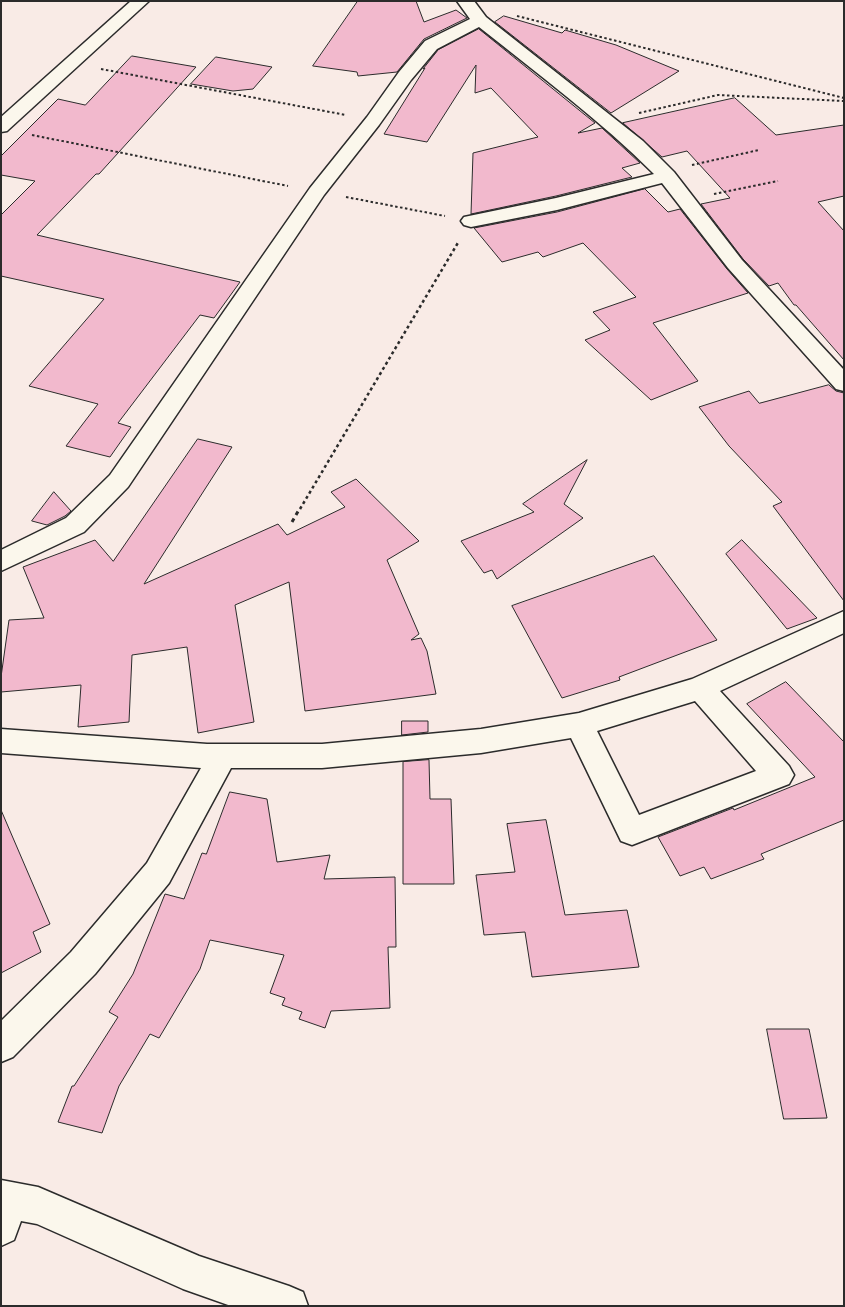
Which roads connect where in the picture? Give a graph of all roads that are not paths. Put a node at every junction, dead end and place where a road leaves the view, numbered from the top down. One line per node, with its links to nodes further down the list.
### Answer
1 (141, 1): 3 (street)
2 (471, 8): 4 (street); 7 (street)
3 (1, 127)
4 (665, 174): 5 (street); 6 (street)
5 (471, 221)
6 (844, 383)
7 (1, 561)
8 (844, 621): 9 (street)
9 (700, 688): 10 (street); 10 (street)
10 (579, 724): 12 (street)
11 (1, 741): 12 (street)
12 (223, 756): 13 (street)
13 (1, 1046)
14 (3, 1209): 15 (street)
15 (289, 1306)

